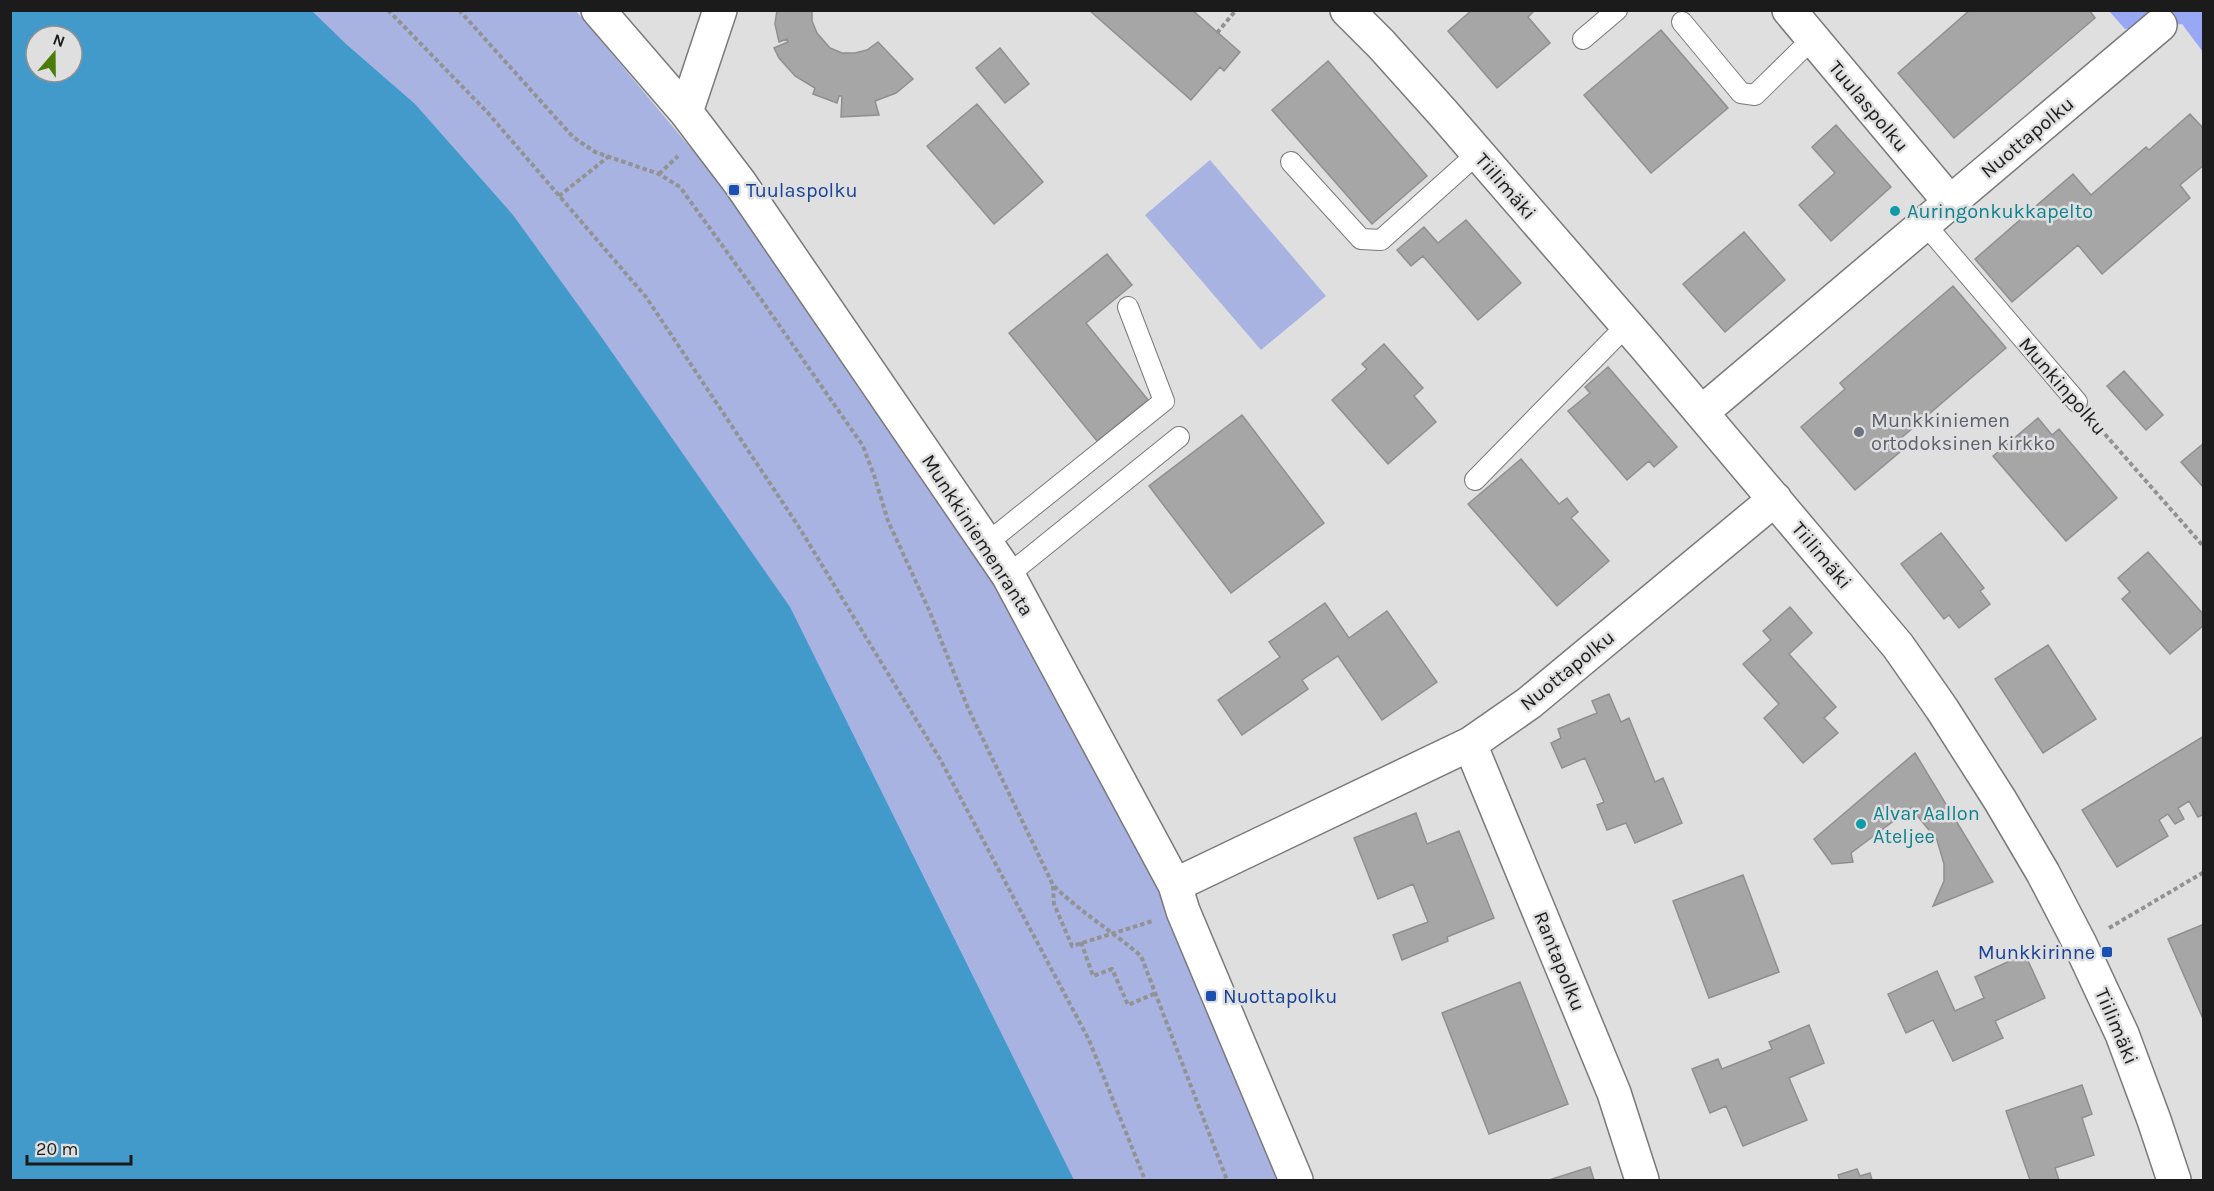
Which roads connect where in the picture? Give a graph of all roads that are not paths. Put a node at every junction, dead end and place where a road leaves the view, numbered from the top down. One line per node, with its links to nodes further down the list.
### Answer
1 (598, 10): 10 (street, Munkkiniemenranta)
2 (720, 10): 10 (street)
3 (1347, 10): 11 (street, Tiilimäki)
4 (1617, 10): 8 (lane)
5 (1789, 10): 9 (street, Tuulaspolku)
6 (1682, 22): 9 (lane)
7 (2160, 25): 13 (street, Nuottapolku)
8 (1583, 39)
9 (1812, 39): 13 (street, Tuulaspolku)
10 (686, 112): 22 (street, Munkkiniemenranta)
11 (1478, 153): 12 (lane); 16 (street, Tiilimäki)
12 (1291, 162)
13 (1950, 202): 14 (street, Nuottapolku)
14 (1924, 223): 17 (lane, Munkinpolku); 18 (street, Nuottapolku)
15 (1128, 307): 22 (lane)
16 (1627, 326): 18 (street, Tiilimäki); 20 (lane)
17 (2077, 402)
18 (1702, 412): 21 (street, Tiilimäki)
19 (1179, 437): 23 (lane)
20 (1475, 480)
21 (1775, 499): 24 (street, Nuottapolku); 28 (street, Tiilimäki)
22 (987, 543): 23 (street, Munkkiniemenranta)
23 (1008, 575): 25 (street, Munkkiniemenranta)
24 (1470, 744): 25 (street, Nuottapolku); 27 (street, Rantapolku)
25 (1179, 898): 26 (street, Munkkiniemenranta)
26 (1296, 1180)
27 (1642, 1180)
28 (2174, 1180)

